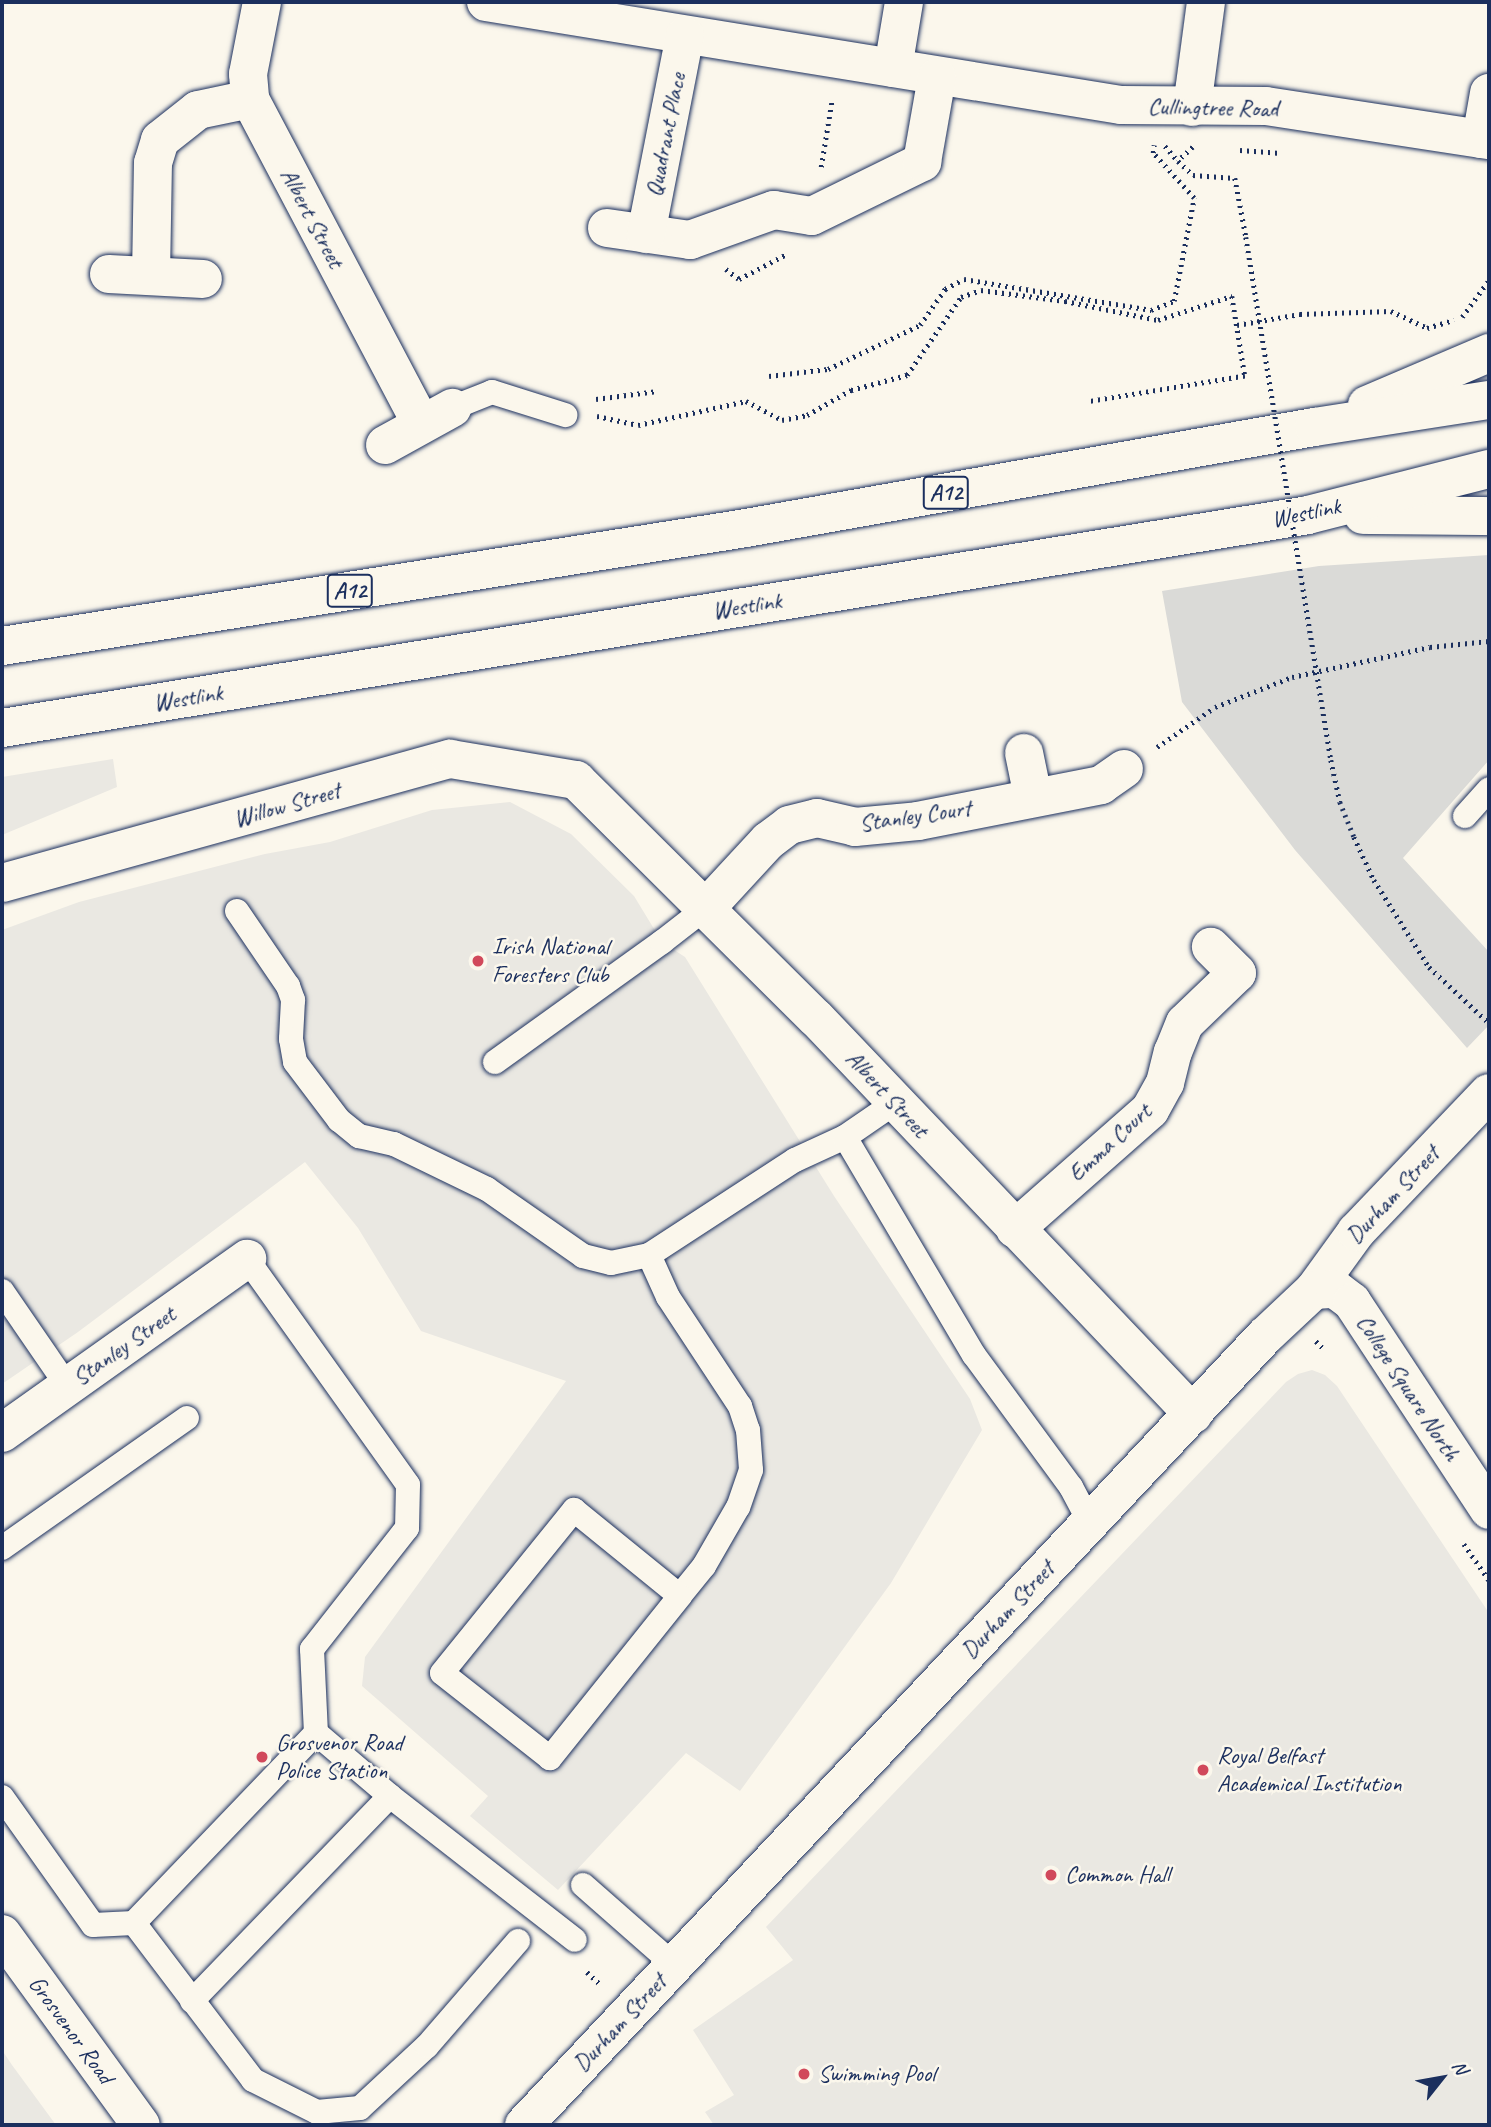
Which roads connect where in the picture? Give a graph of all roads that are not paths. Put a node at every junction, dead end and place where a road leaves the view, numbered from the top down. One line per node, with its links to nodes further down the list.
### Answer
1 (262, 2): 10 (main road, Albert Street)
2 (486, 2): 5 (main road, Cullingtree Road)
3 (904, 2): 7 (main road)
4 (1206, 2): 11 (main road)
5 (608, 11): 6 (main road, Cullingtree Road)
6 (685, 36): 7 (main road, Cullingtree Road); 14 (main road, Quadrant Place)
7 (893, 68): 8 (main road, Cullingtree Road)
8 (937, 77): 11 (main road, Cullingtree Road); 14 (main road)
9 (1489, 93): 12 (main road)
10 (250, 99): 16 (main road); 21 (main road, Albert Street)
11 (1175, 107): 12 (main road, Cullingtree Road)
12 (1485, 140)
13 (607, 228): 14 (main road)
14 (646, 234)
15 (109, 274): 16 (main road)
16 (151, 276): 17 (main road)
17 (203, 279)
18 (1489, 353): 22 (main road)
19 (1489, 400): 22 (main road, A12)
20 (565, 415): 21 (lane)
21 (436, 416): 23 (main road)
22 (1314, 427): 27 (main road, A12)
23 (386, 445)
24 (1489, 469): 25 (main road, Westlink)
25 (1308, 515): 26 (main road); 28 (main road, Westlink)
26 (1489, 516)
27 (2, 646)
28 (2, 728)
29 (1024, 753): 33 (main road)
30 (1124, 769): 33 (main road, Stanley Court)
31 (576, 780): 35 (main road, Willow Street); 36 (main road, Albert Street)
32 (1489, 789): 34 (lane)
33 (1033, 797): 36 (main road, Stanley Court)
34 (1465, 816)
35 (2, 883)
36 (707, 907): 39 (lane); 41 (main road, Albert Street)
37 (237, 911): 44 (lane)
38 (1211, 947): 43 (main road, Emma Court)
39 (495, 1062)
40 (1488, 1099): 46 (main road, Durham Street)
41 (895, 1102): 42 (lane); 43 (main road, Albert Street)
42 (845, 1137): 44 (lane); 53 (lane)
43 (1015, 1229): 49 (main road, Albert Street)
44 (649, 1255): 55 (lane)
45 (247, 1259): 48 (main road, Stanley Street); 56 (lane)
46 (1314, 1290): 49 (main road, Durham Street); 52 (main road, College Square North)
47 (2, 1291): 48 (lane)
48 (68, 1387): 51 (main road, Stanley Street)
49 (1192, 1414): 53 (main road, Durham Street)
50 (187, 1418): 54 (lane)
51 (2, 1433)
52 (1489, 1510)
53 (1090, 1522): 64 (main road, Durham Street)
54 (2, 1548)
55 (680, 1596): 55 (lane)
56 (316, 1733): 57 (lane); 60 (lane)
57 (390, 1796): 62 (lane); 65 (lane)
58 (2, 1797): 60 (lane)
59 (583, 1885): 64 (lane)
60 (134, 1923): 65 (lane)
61 (2, 1934): 66 (main road, Grosvenor Road)
62 (575, 1940)
63 (518, 1941): 65 (lane)
64 (674, 1965): 67 (main road, Durham Street)
65 (192, 2001)
66 (141, 2125)
67 (524, 2125)

